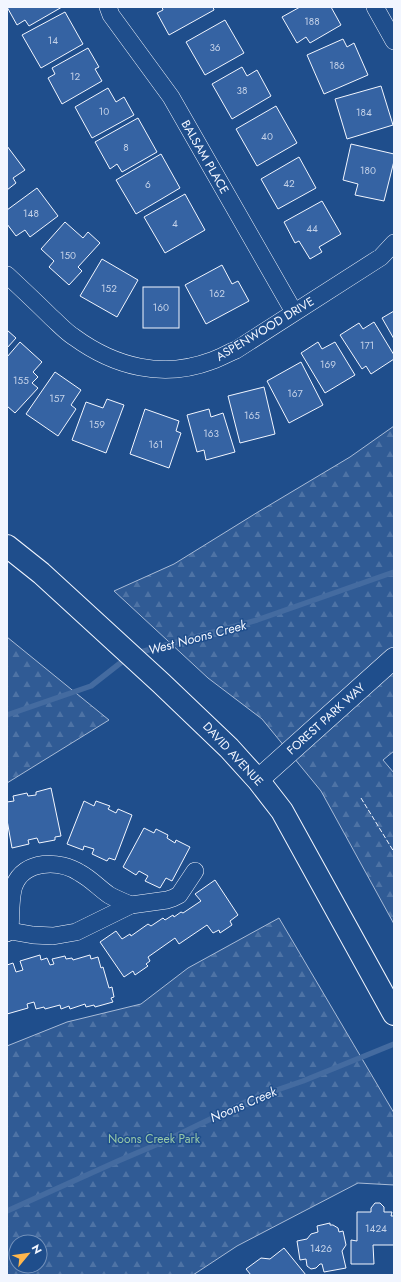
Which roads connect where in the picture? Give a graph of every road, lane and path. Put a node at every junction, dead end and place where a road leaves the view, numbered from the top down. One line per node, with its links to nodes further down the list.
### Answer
1 (108, 7): 6 (street, BALSAM PLACE)
2 (375, 7): 3 (street)
3 (394, 41)
4 (394, 243): 6 (street, ASPENWOOD DRIVE)
5 (7, 275): 6 (street, ASPENWOOD DRIVE)
6 (294, 312)
7 (7, 546): 9 (main road, DAVID AVENUE)
8 (394, 658): 9 (street, FOREST PARK WAY)
9 (258, 780): 13 (main road, DAVID AVENUE)
10 (195, 871): 11 (street)
11 (131, 905): 12 (street); 12 (street)
12 (8, 932)
13 (394, 1014)

